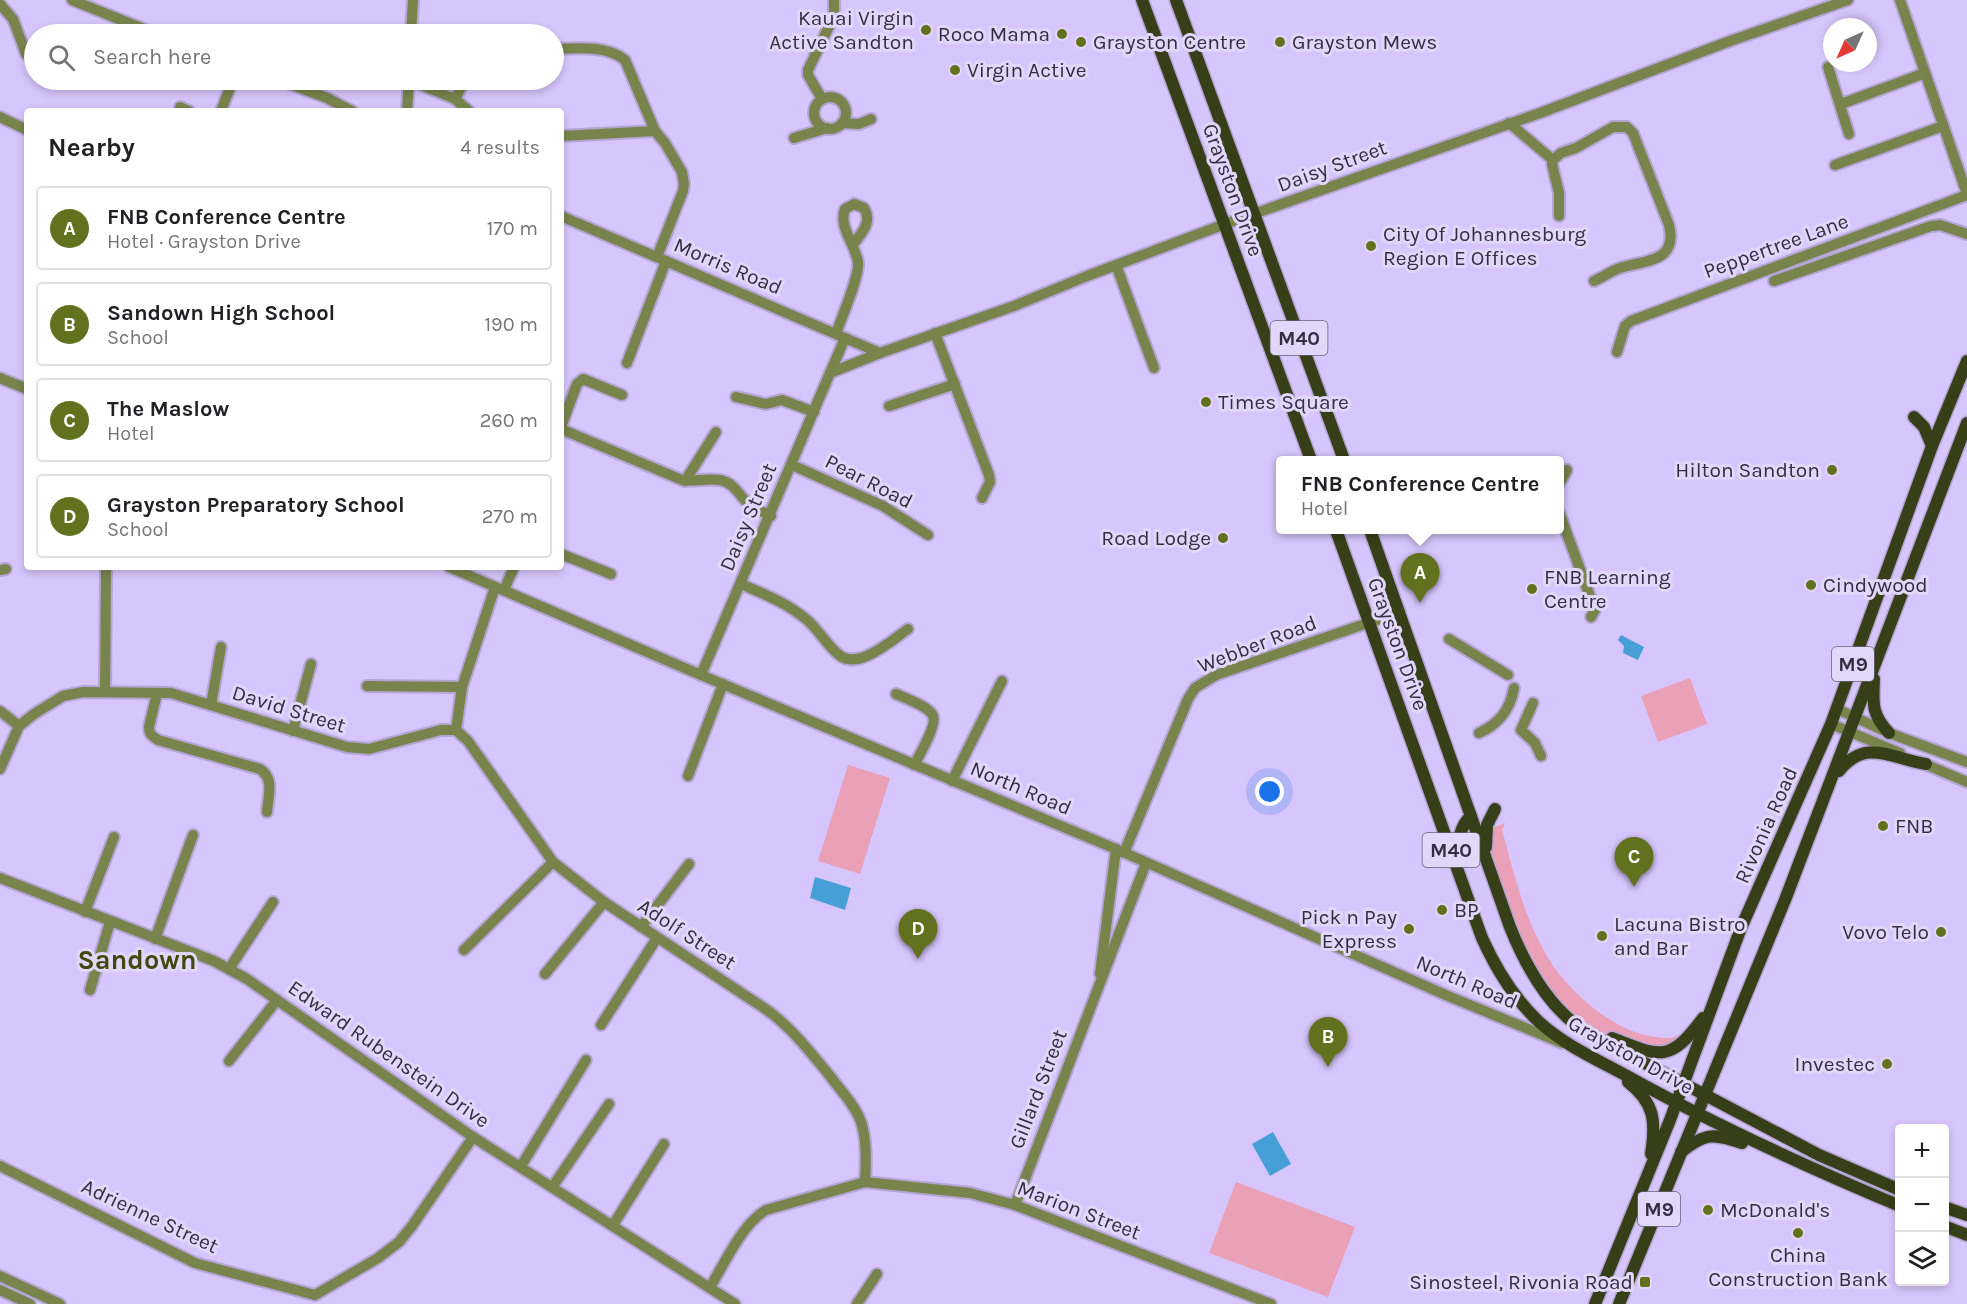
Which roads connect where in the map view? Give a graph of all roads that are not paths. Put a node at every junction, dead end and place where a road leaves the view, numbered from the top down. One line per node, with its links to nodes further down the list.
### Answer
1 (72, 0): 9 (street)
2 (413, 0): 10 (street)
3 (834, 0): 21 (street)
4 (1142, 0): 44 (main road, Grayston Drive / M40)
5 (1176, 0): 41 (main road, Grayston Drive / M40)
6 (1848, 0): 30 (street, Daisy Street)
7 (1900, 0): 14 (street)
8 (0, 4): 11 (street)
9 (131, 24)
10 (412, 24)
11 (24, 49)
12 (564, 49): 34 (street)
13 (1830, 72): 22 (street)
14 (1925, 73): 22 (street); 31 (street)
15 (229, 90): 23 (street)
16 (306, 90): 24 (street)
17 (408, 90): 25 (street)
18 (433, 90): 20 (street)
19 (460, 90): 20 (street)
20 (455, 99): 26 (street)
21 (822, 99): 29 (street); 32 (street)
22 (1841, 104): 35 (street)
23 (222, 108)
24 (346, 108)
25 (407, 108)
26 (466, 108)
27 (0, 117): 33 (street)
28 (871, 119): 29 (street)
29 (842, 123): 32 (street)
30 (1509, 123): 38 (street); 41 (street, Daisy Street)
31 (1943, 126): 39 (street); 40 (street)
32 (826, 128): 37 (street)
33 (24, 129)
34 (655, 131): 36 (street); 47 (street)
35 (1849, 134)
36 (564, 136)
37 (794, 138)
38 (1553, 160): 42 (street); 49 (street)
39 (1836, 165)
40 (1967, 195): 54 (street, Peppertree Lane)
41 (1254, 215): 44 (street, Daisy Street); 73 (main road, Grayston Drive / M40)
42 (1559, 216)
43 (564, 217): 47 (street, Morris Road)
44 (1226, 224): 48 (street, Daisy Street); 72 (main road, Grayston Drive / M40)
45 (1967, 234): 50 (street)
46 (852, 245): 52 (street, Daisy Street)
47 (662, 259): 52 (street, Morris Road); 56 (street)
48 (1116, 265): 51 (street, Daisy Street); 57 (street)
49 (1594, 281)
50 (1774, 281)
51 (934, 333): 53 (street, Daisy Street); 60 (street)
52 (841, 336): 53 (street, Morris Road); 58 (street, Daisy Street)
53 (880, 352): 58 (street, Daisy Street)
54 (1617, 352)
55 (1967, 361): 71 (main road, Rivonia Road / M9)
56 (627, 363)
57 (1154, 368)
58 (830, 373): 65 (street, Daisy Street)
59 (0, 378): 61 (street)
60 (955, 384): 64 (street); 78 (street)
61 (24, 388)
62 (622, 395): 67 (street)
63 (736, 397): 65 (street)
64 (889, 406)
65 (814, 412): 74 (street, Daisy Street)
66 (1914, 417): 71 (main road)
67 (564, 420)
68 (1967, 423): 85 (main road, Rivonia Road / M9)
69 (564, 429): 77 (street)
70 (716, 432): 77 (street)
71 (1932, 447): 81 (main road, Rivonia Road / M9)
72 (1310, 456)
73 (1343, 456)
74 (792, 465): 79 (street, Daisy Street); 84 (street, Pear Road)
75 (1566, 470): 76 (street)
76 (1564, 475)
77 (686, 481): 79 (street)
78 (982, 498)
79 (771, 516): 91 (street, Daisy Street)
80 (1564, 526): 93 (street)
81 (1902, 528): 85 (main road); 113 (main road, Rivonia Road / M9)
82 (1337, 534): 95 (main road, Grayston Drive / M40)
83 (1371, 534): 94 (main road, Grayston Drive / M40)
84 (928, 535)
85 (1923, 536): 100 (main road, Rivonia Road / M9)
86 (564, 555): 90 (street)
87 (106, 570): 108 (street)
88 (455, 570): 92 (street, North Road)
89 (512, 570): 92 (street)
90 (611, 574)
91 (741, 584): 96 (street); 101 (street, Daisy Street)
92 (500, 589): 101 (street, North Road); 106 (street)
93 (1595, 609)
94 (1400, 612): 95 (street, Webber Road); 134 (main road, Grayston Drive / M40)
95 (1370, 623): 137 (street, Webber Road); 142 (main road, Grayston Drive / M40)
96 (908, 629)
97 (1449, 639): 102 (street)
98 (221, 647): 112 (street)
99 (310, 664): 118 (street)
100 (1874, 669): 115 (main road, Rivonia Road / M9); 122 (main road)
101 (701, 675): 104 (street, North Road)
102 (1508, 675)
103 (1002, 681): 129 (street)
104 (723, 684): 126 (street, North Road); 128 (street)
105 (367, 686): 106 (street)
106 (462, 687): 119 (street)
107 (1514, 688): 121 (street)
108 (105, 692): 109 (street, David Street); 117 (street, David Street)
109 (157, 693): 112 (street, David Street); 133 (street)
110 (896, 694): 126 (street)
111 (1533, 703): 123 (street)
112 (211, 705): 118 (street, David Street)
113 (1836, 709): 115 (street); 116 (main road, Rivonia Road / M9)
114 (0, 711): 117 (street)
115 (1855, 718): 120 (main road, Rivonia Road / M9); 122 (street)
116 (1832, 724): 120 (street); 157 (main road, Rivonia Road / M9)
117 (19, 726): 127 (street, David Street)
118 (292, 730): 119 (street, David Street)
119 (456, 730): 139 (street, Adolf Street)
120 (1850, 732): 125 (street); 131 (main road, Rivonia Road / M9)
121 (1479, 733)
122 (1889, 733): 124 (street)
123 (1541, 756)
124 (1967, 762)
125 (1926, 764): 130 (street); 131 (main road)
126 (914, 765): 129 (street, North Road)
127 (0, 769)
128 (688, 776)
129 (952, 781): 137 (street, North Road)
130 (1967, 782)
131 (1830, 787): 165 (main road, Rivonia Road / M9)
132 (1495, 809): 138 (main road)
133 (267, 812)
134 (1471, 816): 138 (main road, Grayston Drive / M40); 142 (main road)
135 (193, 835): 150 (street)
136 (114, 837): 146 (street)
137 (1120, 851): 140 (street, North Road); 154 (street, Gillard Street)
138 (1486, 861): 158 (main road, Grayston Drive / M40)
139 (553, 862): 145 (street, Adolf Street); 151 (street)
140 (1146, 863): 154 (street, Gillard Street); 160 (street, North Road)
141 (689, 864): 148 (street)
142 (1456, 864): 160 (main road, Grayston Drive / M40)
143 (0, 879): 146 (street, Edward Rubenstein Drive)
144 (273, 902): 152 (street)
145 (604, 902): 148 (street, Adolf Street); 153 (street)
146 (85, 912): 147 (street, Edward Rubenstein Drive)
147 (110, 922): 150 (street, Edward Rubenstein Drive); 155 (street)
148 (641, 927): 149 (street, Adolf Street)
149 (657, 938): 159 (street); 176 (street, Adolf Street)
150 (155, 939): 152 (street, Edward Rubenstein Drive)
151 (464, 950)
152 (229, 969): 156 (street, Edward Rubenstein Drive)
153 (545, 974)
154 (1099, 987): 180 (street, Gillard Street)
155 (90, 990)
156 (277, 1000): 162 (street); 169 (street, Edward Rubenstein Drive)
157 (1712, 1006): 158 (main road); 164 (main road, Rivonia Road / M9)
158 (1574, 1023): 164 (main road, Grayston Drive / M40)
159 (601, 1025)
160 (1576, 1049): 163 (main road, Grayston Drive / M40)
161 (586, 1060): 174 (street)
162 (229, 1061)
163 (1609, 1066): 166 (main road, Grayston Drive / M40); 175 (main road)
164 (1684, 1083): 165 (main road, Grayston Drive / M40); 166 (main road, Rivonia Road / M9)
165 (1705, 1094): 168 (main road, Rivonia Road / M9); 178 (main road, Grayston Drive / M40)
166 (1676, 1102): 168 (main road, Grayston Drive / M40); 175 (main road, Rivonia Road / M9)
167 (609, 1104): 177 (street)
168 (1697, 1114): 171 (main road, Rivonia Road / M9); 172 (main road, Grayston Drive / M40)
169 (473, 1137): 174 (street, Edward Rubenstein Drive); 190 (street)
170 (664, 1144): 183 (street)
171 (1681, 1153): 172 (main road); 197 (main road, Rivonia Road / M9)
172 (1802, 1165): 179 (main road, Grayston Drive / M40)
173 (0, 1166): 190 (street, Adrienne Street)
174 (520, 1166): 177 (street, Edward Rubenstein Drive)
175 (1649, 1173): 196 (main road, Rivonia Road / M9)
176 (865, 1182): 180 (street, Marion Street); 188 (street)
177 (553, 1186): 183 (street, Edward Rubenstein Drive)
178 (1895, 1188)
179 (1895, 1204)
180 (1015, 1206): 195 (street, Marion Street)
181 (1949, 1209): 182 (main road)
182 (1967, 1215)
183 (613, 1225): 188 (street, Edward Rubenstein Drive)
184 (1949, 1228): 185 (main road)
185 (1967, 1235)
186 (877, 1274): 194 (street)
187 (0, 1276): 192 (street)
188 (710, 1287): 193 (street, Edward Rubenstein Drive)
189 (0, 1290): 191 (street)
190 (316, 1300)
191 (30, 1304)
192 (60, 1304)
193 (735, 1304)
194 (857, 1304)
195 (1271, 1304)
196 (1595, 1304)
197 (1619, 1304)

